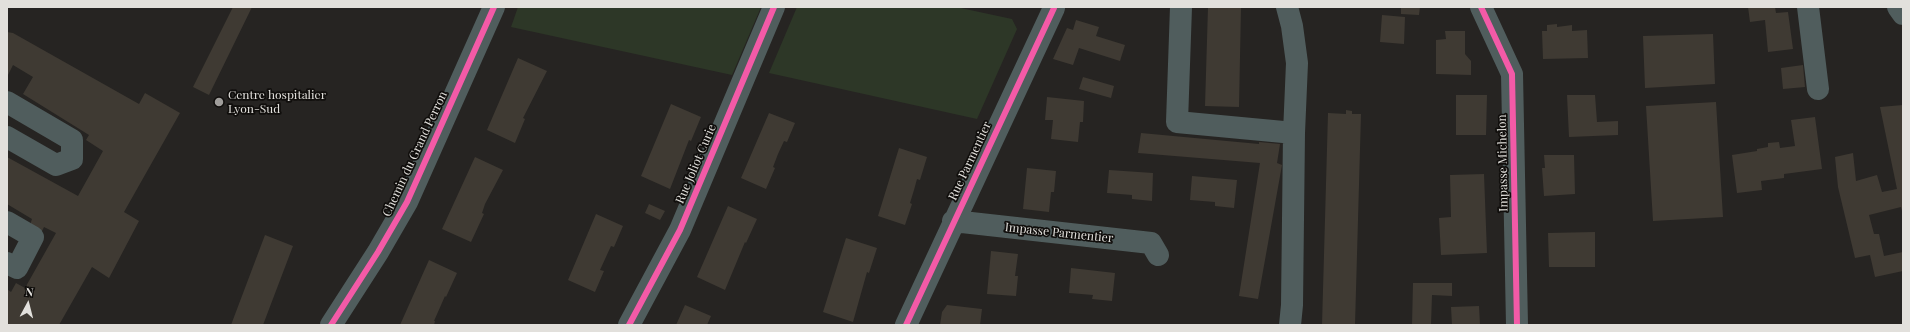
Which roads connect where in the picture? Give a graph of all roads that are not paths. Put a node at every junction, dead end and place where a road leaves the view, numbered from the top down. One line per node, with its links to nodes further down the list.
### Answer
1 (494, 7): 18 (street, Chemin du Grand Perron)
2 (774, 7): 19 (street, Rue Joliot Curie)
3 (1054, 7): 14 (street, Rue Parmentier)
4 (1182, 7): 12 (street)
5 (1287, 7): 12 (street)
6 (1481, 7): 22 (street, Impasse Michelon)
7 (1808, 7): 10 (street)
8 (1898, 7): 9 (street)
9 (1903, 14)
10 (1818, 89)
11 (7, 102): 13 (street)
12 (1294, 133): 21 (street)
13 (7, 137)
14 (954, 221): 16 (street, Impasse Parmentier); 20 (street, Rue Parmentier)
15 (7, 222): 17 (street)
16 (1158, 255)
17 (7, 263)
18 (331, 325)
19 (629, 325)
20 (906, 325)
21 (1290, 325)
22 (1517, 325)

